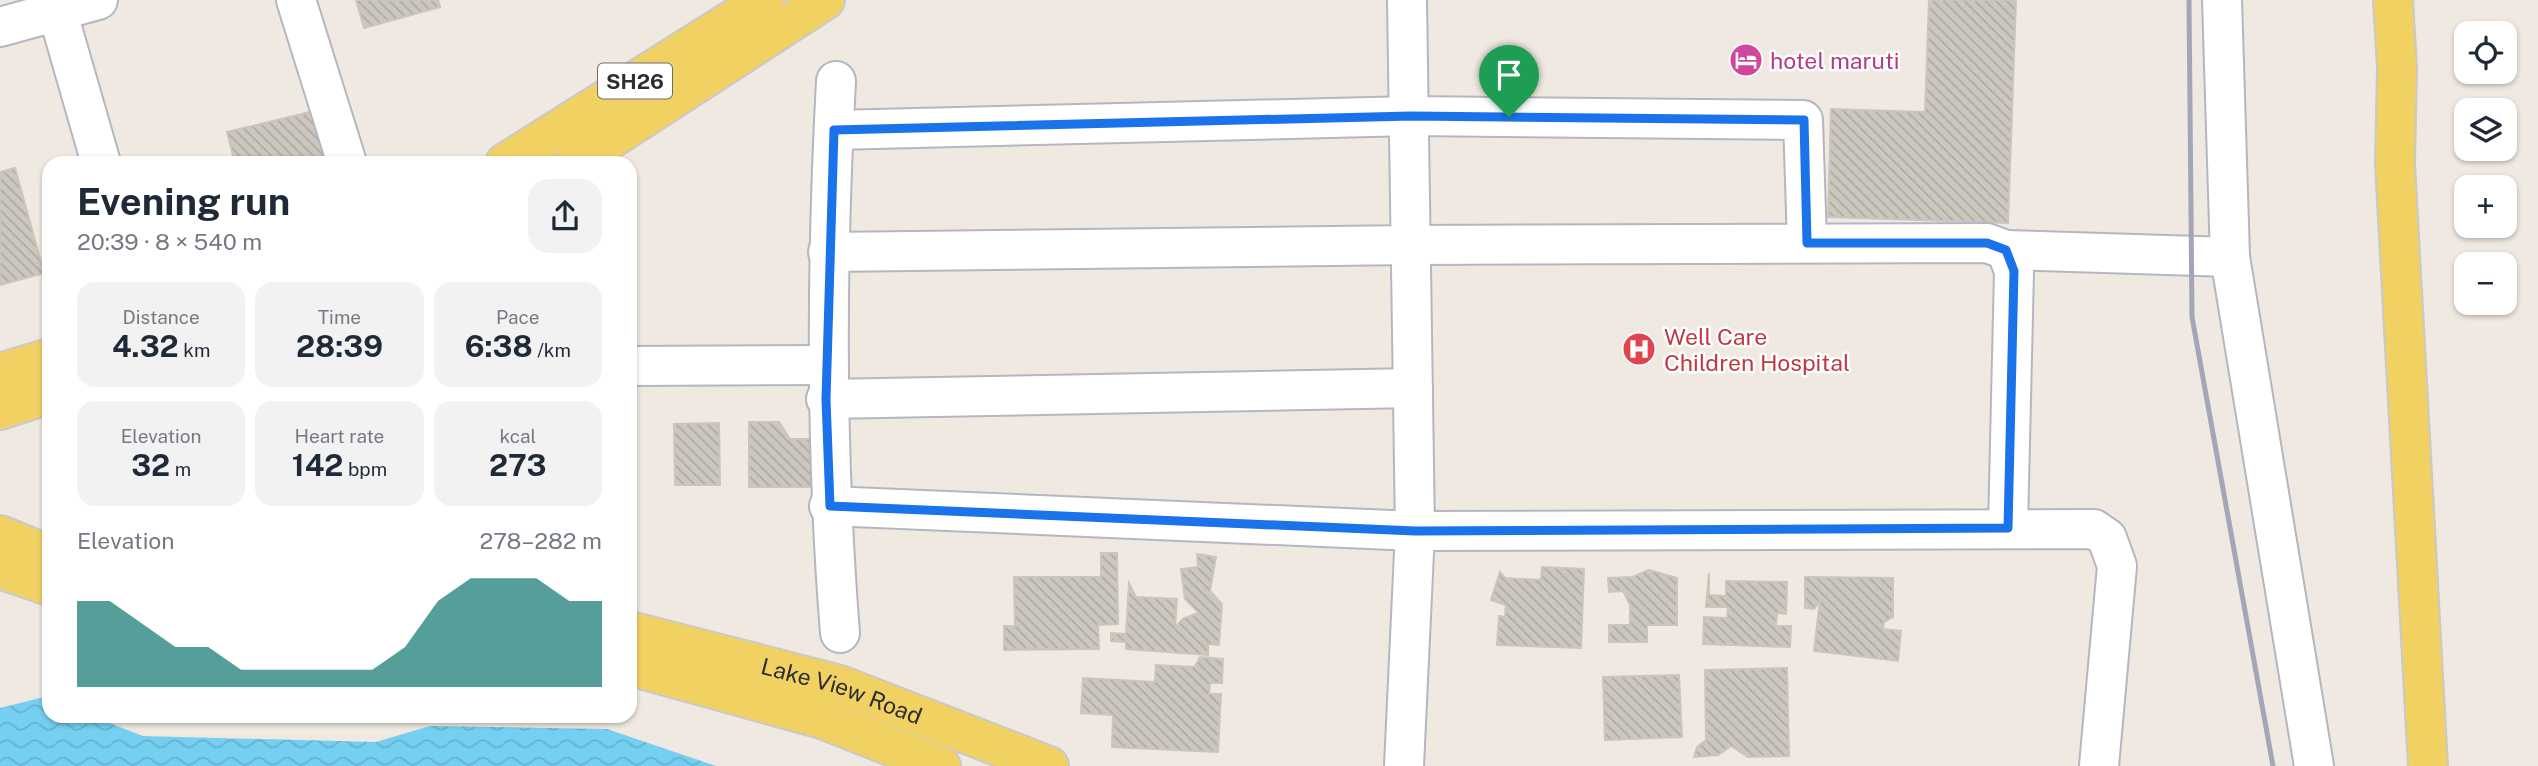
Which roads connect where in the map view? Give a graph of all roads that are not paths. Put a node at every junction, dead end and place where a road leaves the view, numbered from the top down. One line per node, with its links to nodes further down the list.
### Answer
1 (98, 0): 8 (street)
2 (296, 0): 14 (street)
3 (764, 0): 15 (main road, SH26)
4 (825, 0): 16 (main road, SH26)
5 (1407, 0): 11 (street)
6 (2222, 0): 21 (street)
7 (2393, 0): 44 (main road)
8 (56, 6): 9 (street); 13 (street)
9 (0, 27)
10 (836, 81): 12 (street)
11 (1411, 116): 12 (street); 17 (street); 18 (street)
12 (834, 130): 20 (street)
13 (99, 156)
14 (345, 156)
15 (516, 156)
16 (585, 156)
17 (1807, 243): 18 (street); 19 (street)
18 (1413, 245): 20 (street); 26 (street)
19 (2006, 250): 21 (street); 30 (street)
20 (828, 252): 25 (street)
21 (2230, 257): 43 (street)
22 (42, 360): 24 (main road)
23 (637, 367): 25 (street)
24 (0, 373)
25 (827, 382): 26 (street); 29 (street)
26 (1413, 388): 31 (street)
27 (42, 396): 28 (main road)
28 (0, 410)
29 (830, 506): 31 (street); 35 (street)
30 (2008, 528): 31 (street); 42 (street)
31 (1415, 531): 41 (street)
32 (0, 535): 33 (main road)
33 (33, 568)
34 (637, 633): 37 (main road, Lake View Road)
35 (840, 633)
36 (637, 668): 38 (main road, Lake View Road)
37 (841, 685): 38 (main road); 40 (main road, Lake View Road)
38 (831, 723): 39 (main road, Lake View Road)
39 (942, 766)
40 (1049, 766)
41 (1404, 766)
42 (2099, 766)
43 (2314, 766)
44 (2428, 766)

